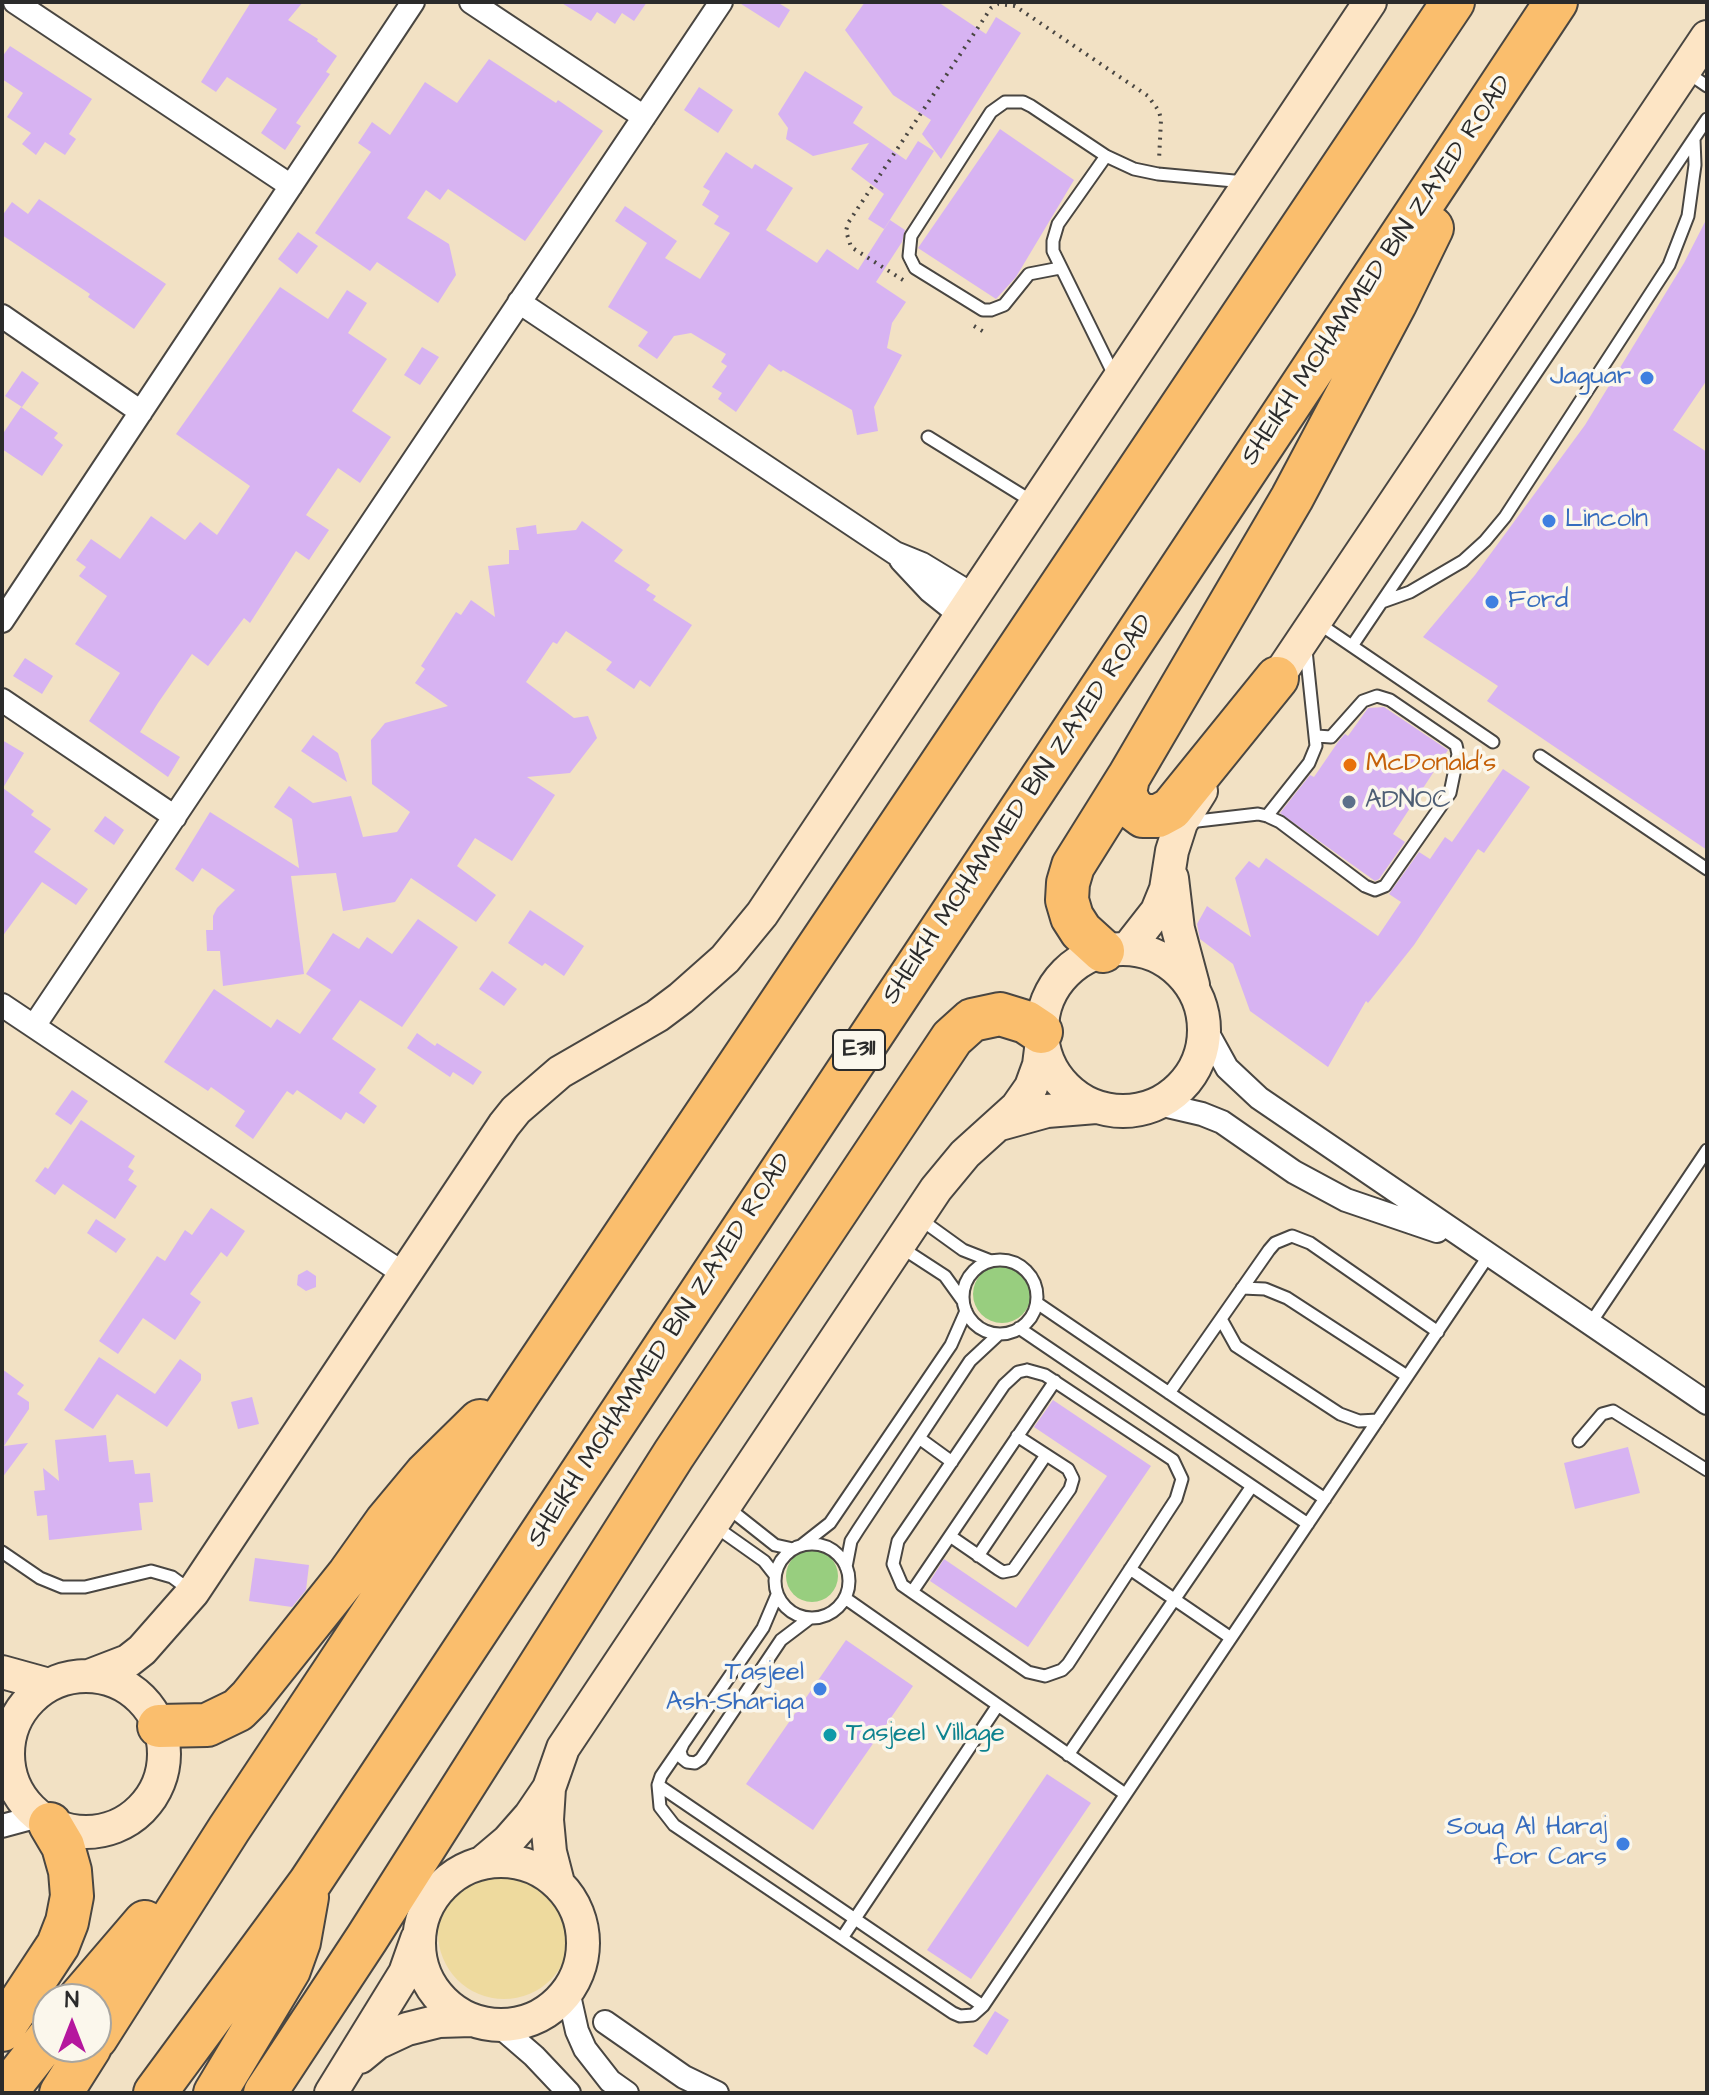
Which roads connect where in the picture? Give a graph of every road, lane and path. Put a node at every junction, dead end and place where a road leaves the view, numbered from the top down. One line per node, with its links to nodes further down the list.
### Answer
1 (15, 2): 15 (street)
2 (413, 2): 15 (street)
3 (471, 2): 10 (street)
4 (721, 2): 10 (street)
5 (1370, 2): 14 (street)
6 (1453, 2): 64 (highway)
7 (1556, 2): 9 (highway, SHEIKH MOHAMMED BIN ZAYED ROAD / E311)
8 (1700, 63): 26 (street)
9 (1501, 86): 33 (highway); 108 (highway, SHEIKH MOHAMMED BIN ZAYED ROAD / E311)
10 (644, 117): 17 (street)
11 (1707, 119): 12 (lane)
12 (1694, 139): 23 (lane); 23 (lane)
13 (1106, 156): 14 (lane); 16 (lane); 16 (lane)
14 (1250, 182): 19 (street)
15 (291, 186): 20 (street)
16 (1060, 268): 19 (lane)
17 (519, 302): 24 (street); 35 (street)
18 (2, 316): 20 (street)
19 (1117, 381): 22 (street)
20 (141, 412): 25 (street)
21 (928, 437): 22 (lane)
22 (1036, 504): 24 (street)
23 (1381, 602): 27 (lane)
24 (966, 605): 53 (street)
25 (2, 621)
26 (1310, 630): 27 (lane); 28 (street); 30 (lane)
27 (1352, 646): 31 (lane)
28 (1277, 678): 33 (highway); 36 (street)
29 (2, 700): 35 (street)
30 (1317, 736): 34 (lane); 34 (lane)
31 (1493, 742)
32 (1540, 756): 38 (lane)
33 (1128, 778): 39 (highway)
34 (1267, 816): 36 (lane)
35 (175, 817): 42 (street)
36 (1181, 823): 37 (street)
37 (1171, 866): 39 (street); 40 (street)
38 (1707, 869)
39 (1115, 950): 40 (street); 44 (street)
40 (1195, 989): 43 (street)
41 (2, 1005): 42 (street)
42 (34, 1026): 53 (street)
43 (1206, 1030): 45 (street); 51 (street)
44 (1042, 1037): 46 (street); 47 (street); 126 (highway)
45 (1159, 1104): 46 (street); 51 (street)
46 (1096, 1107): 47 (street)
47 (1000, 1124): 49 (street)
48 (1707, 1150): 58 (lane)
49 (917, 1216): 50 (street); 52 (lane)
50 (898, 1246): 56 (lane); 76 (street)
51 (1489, 1255): 58 (street); 60 (lane)
52 (991, 1261): 55 (lane); 56 (lane)
53 (404, 1274): 87 (street)
54 (1242, 1288): 57 (lane); 60 (lane); 62 (lane)
55 (1037, 1303): 59 (lane); 65 (lane)
56 (964, 1306): 61 (lane); 79 (lane)
57 (1221, 1319): 65 (lane); 67 (lane)
58 (1590, 1324): 66 (street)
59 (1019, 1328): 61 (lane); 74 (lane)
60 (1438, 1332): 62 (lane)
61 (999, 1334): 69 (lane)
62 (1407, 1376): 67 (lane)
63 (1055, 1381): 68 (lane); 72 (lane); 83 (lane)
64 (522, 1388): 96 (highway); 105 (highway)
65 (1169, 1393): 75 (lane)
66 (1704, 1398)
67 (1378, 1420): 75 (lane)
68 (1017, 1436): 71 (lane); 78 (lane)
69 (919, 1438): 72 (lane); 82 (lane)
70 (1579, 1441): 73 (lane)
71 (1046, 1455): 81 (lane); 81 (lane)
72 (952, 1462): 85 (lane)
73 (1707, 1470)
74 (1252, 1486): 77 (lane); 89 (lane)
75 (1325, 1499): 77 (lane)
76 (718, 1515): 79 (lane); 84 (lane); 101 (street)
77 (1308, 1524): 91 (lane)
78 (950, 1536): 81 (lane); 85 (lane)
79 (798, 1547): 82 (lane); 84 (lane)
80 (2, 1552): 87 (lane)
81 (978, 1556)
82 (846, 1567): 88 (lane)
83 (1130, 1569): 85 (lane); 89 (lane)
84 (775, 1575): 86 (lane)
85 (912, 1592)
86 (777, 1595): 90 (lane); 97 (lane)
87 (190, 1596): 93 (street); 96 (street)
88 (845, 1598): 90 (lane); 95 (lane)
89 (1175, 1599): 91 (lane); 98 (lane)
90 (810, 1618): 97 (lane)
91 (1231, 1638): 102 (lane)
92 (2, 1672): 94 (street)
93 (89, 1676): 94 (street); 96 (street)
94 (49, 1685): 99 (street)
95 (998, 1705): 98 (lane); 109 (lane)
96 (155, 1719): 103 (street)
97 (683, 1744): 100 (lane)
98 (1068, 1755): 102 (lane)
99 (5, 1767): 103 (street)
100 (658, 1785): 109 (lane); 111 (lane)
101 (549, 1788): 106 (street); 107 (street)
102 (1125, 1794): 114 (lane)
103 (44, 1820): 104 (street); 118 (highway)
104 (2, 1826)
105 (229, 1829): 112 (highway); 115 (highway)
106 (482, 1863): 107 (street); 110 (street)
107 (558, 1883): 113 (street)
108 (309, 1884): 124 (highway, SHEIKH MOHAMMED BIN ZAYED ROAD / E311); 125 (highway)
109 (855, 1918): 111 (lane); 114 (lane)
110 (418, 1936): 116 (street); 121 (street)
111 (842, 1938): 114 (lane)
112 (93, 1983)
113 (568, 1991): 116 (street); 129 (street)
114 (983, 2006)
115 (112, 2013)
116 (485, 2022): 121 (street); 128 (street)
117 (605, 2022): 130 (street)
118 (2, 2030)
119 (32, 2058): 122 (highway)
120 (80, 2063): 123 (highway)
121 (351, 2064): 127 (street)
122 (5, 2093)
123 (61, 2093)
124 (155, 2093)
125 (215, 2093)
126 (265, 2093)
127 (331, 2093)
128 (569, 2093)
129 (627, 2093)
130 (717, 2093)

